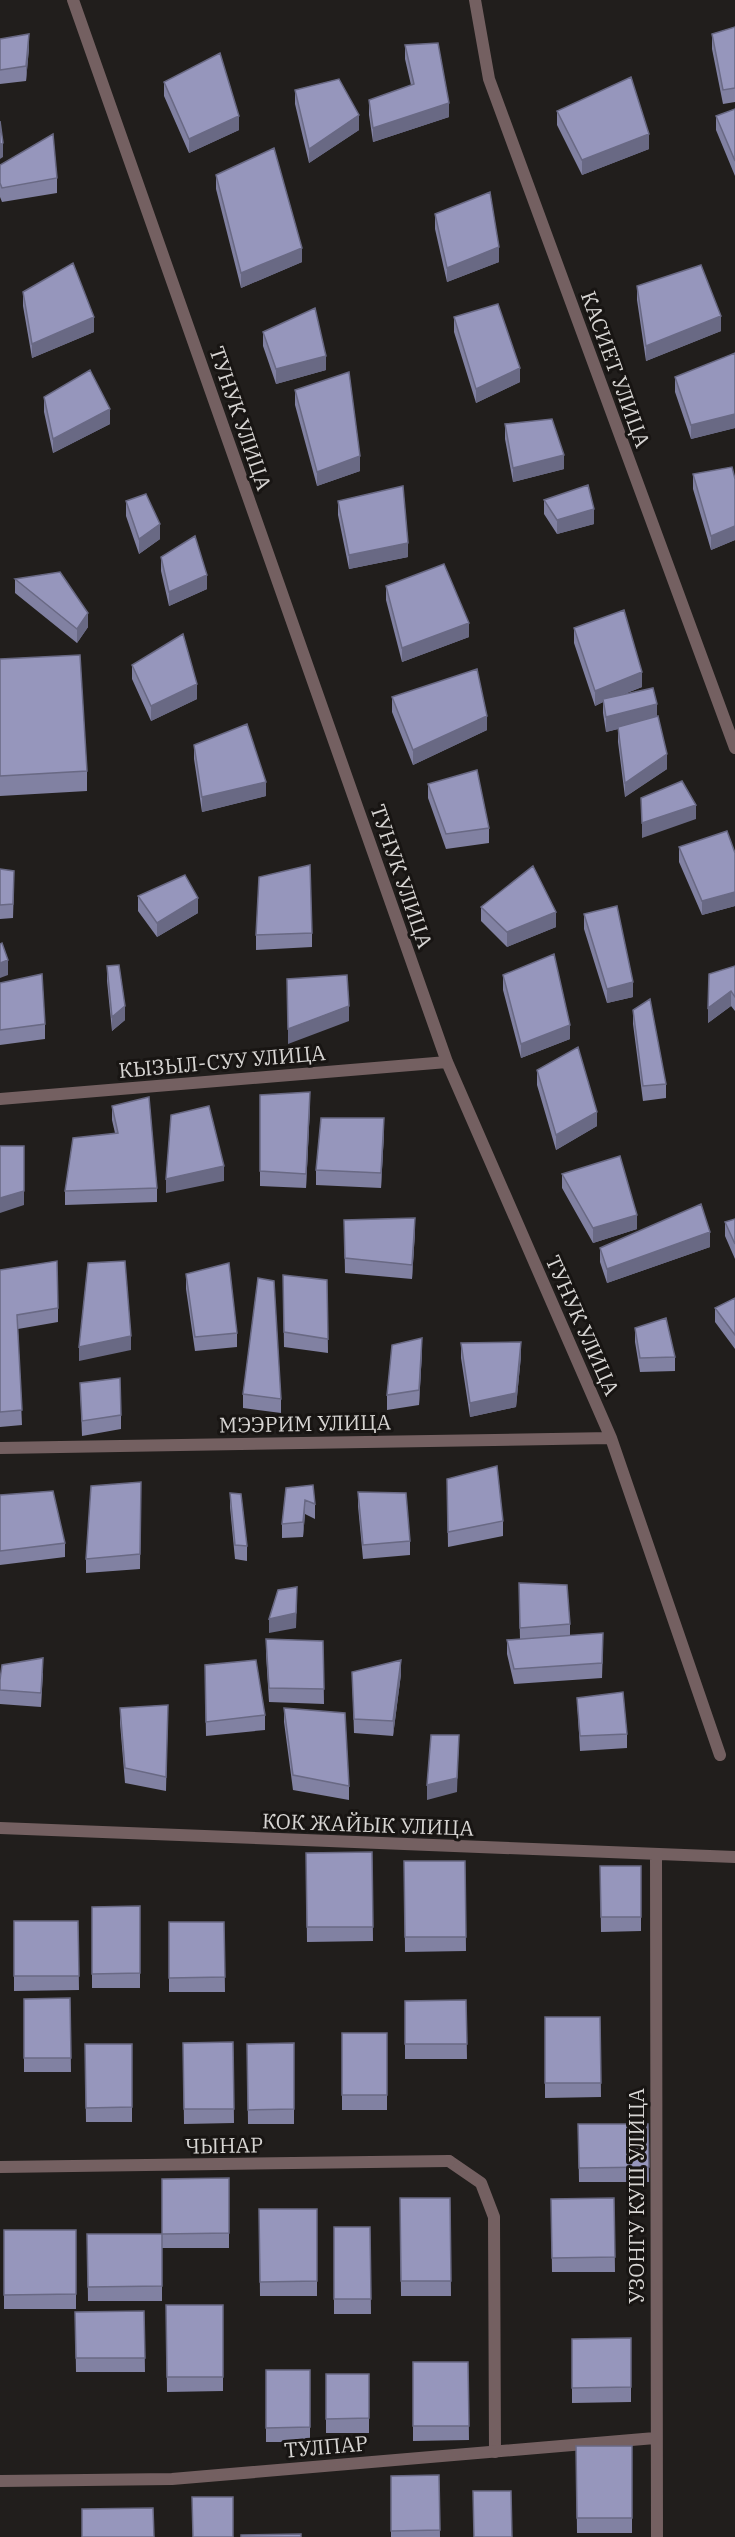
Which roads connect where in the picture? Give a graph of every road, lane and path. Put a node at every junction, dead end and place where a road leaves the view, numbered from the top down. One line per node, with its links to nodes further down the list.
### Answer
1 (73, 0): 4 (street, ТУНУК УЛИЦА)
2 (475, 0): 3 (street, КАСИЕТ УЛИЦА)
3 (735, 748)
4 (447, 1062): 5 (street, КЫЗЫЛ-СУУ УЛИЦА); 6 (street, ТУНУК УЛИЦА)
5 (0, 1099)
6 (611, 1438): 7 (street, МЭЭРИМ УЛИЦА); 8 (street, ТУНУК УЛИЦА)
7 (0, 1448)
8 (720, 1755)
9 (0, 1828): 10 (street, КОК ЖАЙЫК УЛИЦА)
10 (657, 1856): 11 (street, КОК ЖАЙЫК УЛИЦА); 13 (street, УЗОНГУ КУШ УЛИЦА)
11 (735, 1857)
12 (0, 2167): 14 (street, ЧЫНАР)
13 (656, 2438): 14 (street, ТУЛПАР); 16 (street, УЗОНГУ КУШ УЛИЦА)
14 (495, 2452): 15 (street, ТУЛПАР)
15 (0, 2481)
16 (657, 2537)

